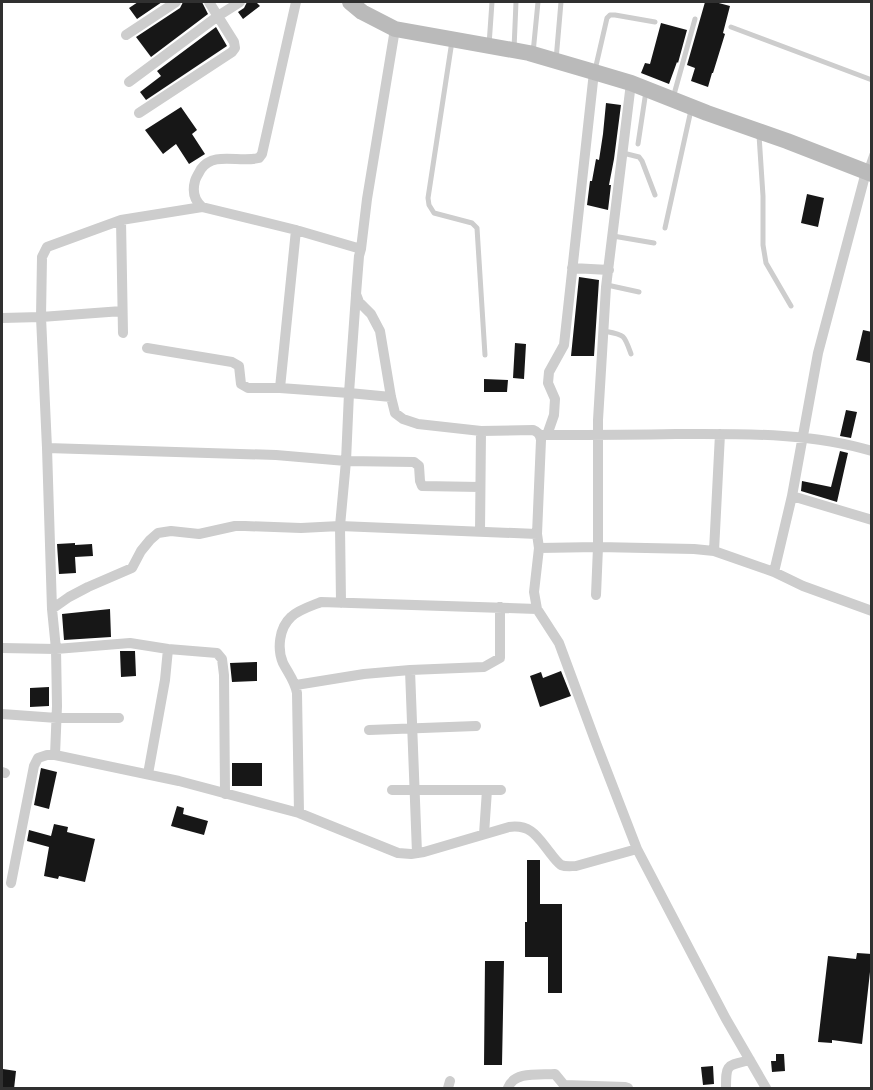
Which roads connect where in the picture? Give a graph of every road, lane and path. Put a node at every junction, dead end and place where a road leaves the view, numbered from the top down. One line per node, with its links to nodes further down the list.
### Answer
1 (176, 2): 15 (street)
2 (209, 2): 10 (street)
3 (240, 2): 10 (street)
4 (296, 2): 34 (street)
5 (350, 2): 14 (street)
6 (492, 2): 17 (lane)
7 (516, 2): 18 (lane)
8 (538, 2): 19 (lane)
9 (561, 2): 20 (lane)
10 (218, 16): 23 (street); 27 (street)
11 (695, 19): 25 (lane)
12 (655, 22): 21 (lane)
13 (731, 27): 22 (lane)
14 (395, 29): 16 (street); 40 (street)
15 (126, 35)
16 (452, 40): 17 (street); 54 (lane)
17 (489, 46): 18 (street)
18 (513, 51): 19 (street)
19 (533, 55): 20 (street)
20 (556, 61): 21 (street)
21 (594, 72): 24 (street); 41 (street)
22 (872, 80)
23 (129, 82)
24 (639, 86): 25 (street); 29 (lane); 30 (street)
25 (672, 99): 26 (street)
26 (692, 107): 28 (street); 36 (lane)
27 (139, 113)
28 (759, 131): 32 (street); 46 (lane)
29 (638, 144)
30 (623, 153): 33 (lane); 38 (street)
31 (872, 154): 32 (lane)
32 (869, 173): 62 (street)
33 (656, 195)
34 (202, 207): 35 (street); 37 (street)
35 (121, 220): 47 (street); 48 (street)
36 (665, 228)
37 (296, 230): 40 (street); 55 (street)
38 (613, 236): 39 (lane); 42 (street)
39 (654, 243)
40 (361, 249): 45 (street)
41 (572, 268): 42 (street); 60 (street)
42 (609, 270): 43 (street)
43 (607, 285): 44 (lane); 50 (street)
44 (639, 292)
45 (356, 294): 56 (street); 57 (street)
46 (791, 306)
47 (122, 311): 48 (street); 51 (street)
48 (40, 317): 49 (street); 63 (street)
49 (2, 318)
50 (604, 332): 53 (lane); 61 (street)
51 (123, 333)
52 (147, 348): 55 (street)
53 (631, 354)
54 (485, 355)
55 (280, 388): 56 (street)
56 (349, 393): 57 (street); 65 (street)
57 (391, 396): 58 (street)
58 (481, 431): 60 (street); 66 (street)
59 (720, 434): 61 (street); 62 (street); 74 (street)
60 (544, 435): 61 (street); 71 (street)
61 (598, 435): 72 (street)
62 (803, 437): 64 (street); 67 (street)
63 (47, 448): 65 (street); 79 (street)
64 (872, 451)
65 (346, 461): 66 (street); 69 (street)
66 (480, 487): 70 (street)
67 (792, 496): 68 (street); 75 (street)
68 (872, 520)
69 (340, 526): 70 (street); 77 (street); 79 (street)
70 (480, 532): 71 (street)
71 (537, 534): 73 (street)
72 (598, 547): 73 (street); 74 (street); 76 (street)
73 (539, 548): 80 (street)
74 (714, 551): 75 (street)
75 (774, 572): 81 (street)
76 (596, 595)
77 (341, 603): 78 (street); 86 (street)
78 (500, 607): 80 (street); 85 (street)
79 (52, 609): 83 (street)
80 (537, 609): 102 (street)
81 (872, 611)
82 (2, 648): 83 (street)
83 (56, 649): 84 (street); 88 (street)
84 (168, 649): 94 (street); 99 (street)
85 (410, 670): 86 (street); 91 (street)
86 (296, 686): 100 (street)
87 (2, 714): 88 (street)
88 (57, 718): 89 (street); 93 (street)
89 (119, 718)
90 (476, 726): 91 (street)
91 (412, 729): 92 (street); 96 (street)
92 (369, 730)
93 (55, 755): 94 (street); 104 (street)
94 (148, 774): 99 (street)
95 (392, 790): 96 (street)
96 (415, 790): 97 (street); 103 (street)
97 (487, 790): 98 (street); 101 (street)
98 (501, 790)
99 (225, 794): 100 (street)
100 (299, 813): 103 (street)
101 (484, 834): 102 (street); 103 (street)
102 (637, 849): 105 (street)
103 (417, 853)
104 (11, 883)
105 (750, 1060): 107 (street); 110 (street)
106 (564, 1087): 108 (street); 109 (street)
107 (766, 1088): 111 (street)
108 (508, 1089)
109 (628, 1089)
110 (726, 1089)
111 (778, 1089)

